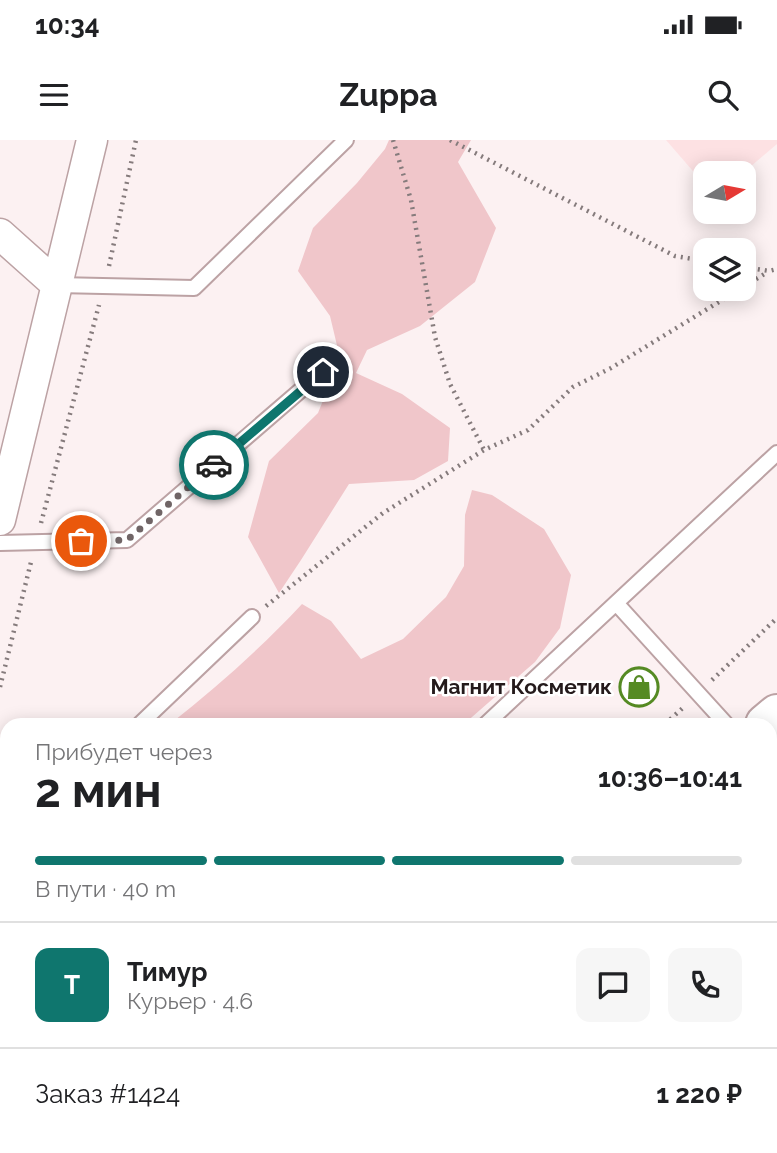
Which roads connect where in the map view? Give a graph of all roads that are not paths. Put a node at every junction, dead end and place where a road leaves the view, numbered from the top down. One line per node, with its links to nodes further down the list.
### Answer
1 (92, 140): 4 (street)
2 (346, 140): 4 (lane)
3 (0, 234): 4 (street)
4 (57, 285): 7 (street)
5 (323, 372): 8 (lane)
6 (777, 453): 9 (lane)
7 (0, 520)
8 (0, 543)
9 (616, 603): 12 (lane); 13 (lane)
10 (253, 617): 11 (lane)
11 (146, 718)
12 (492, 718)
13 (721, 718)

